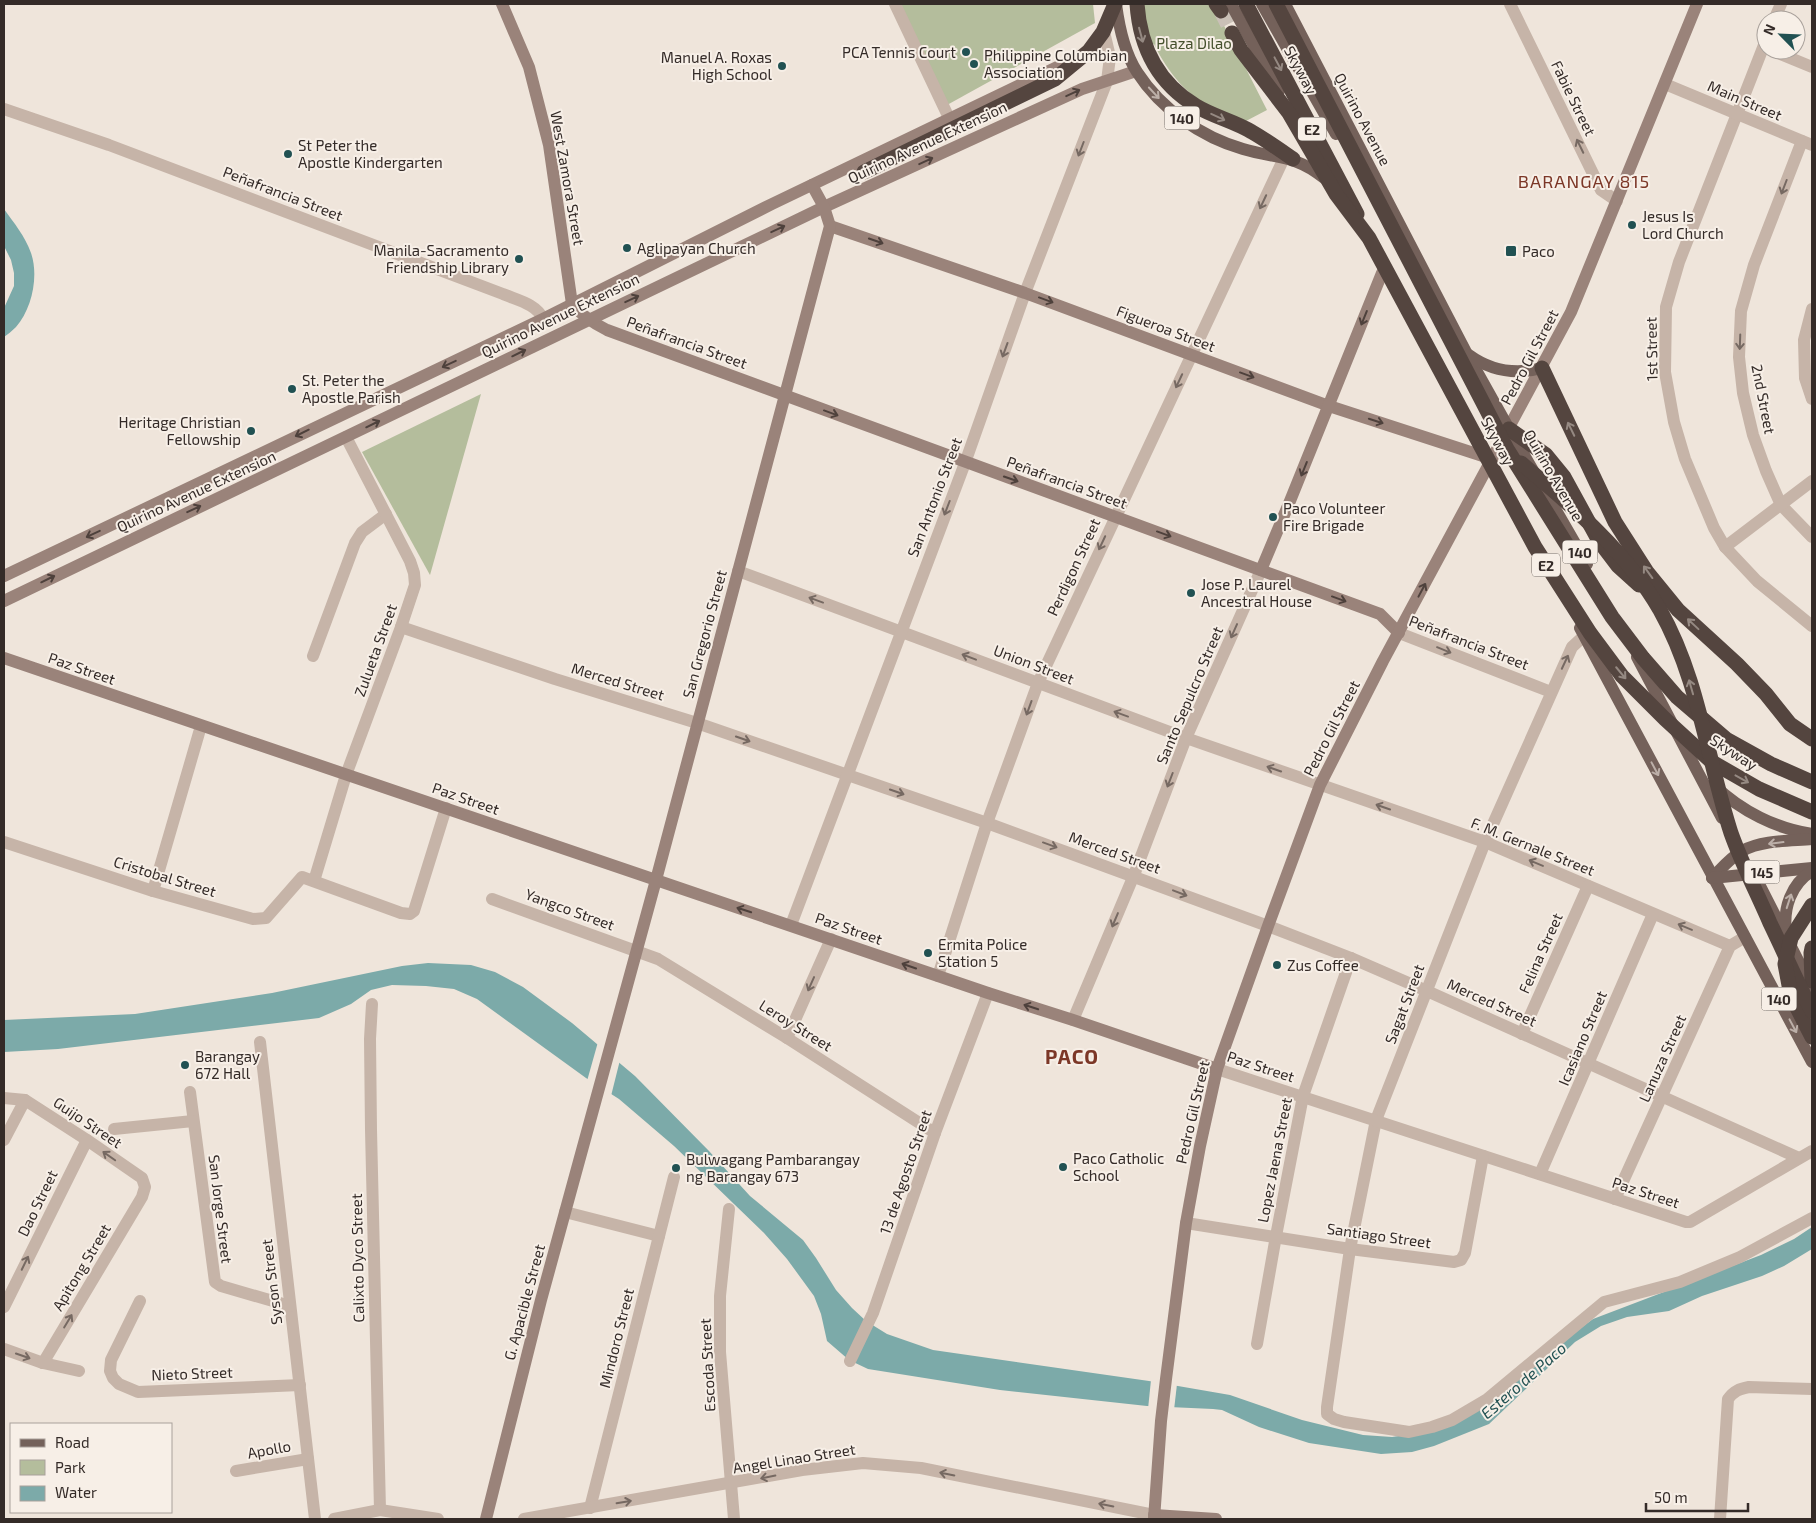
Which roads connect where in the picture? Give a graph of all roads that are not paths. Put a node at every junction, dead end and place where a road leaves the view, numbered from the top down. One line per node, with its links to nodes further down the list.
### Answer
1 (502, 4): 37 (main road, West Zamora Street)
2 (895, 4): 24 (street)
3 (1115, 4): 12 (main road, 140); 27 (highway, bridge)
4 (1136, 4): 26 (highway, one-way to 26)
5 (1246, 4): 34 (highway, Skyway / E2, one-way to 34, bridge)
6 (1262, 4): 30 (main road)
7 (1276, 4): 49 (highway, Skyway / E2, bridge)
8 (1285, 4): 30 (main road, Quirino Avenue / 140)
9 (1510, 4): 31 (street, Fabie Street, one-way to 9)
10 (1697, 4): 21 (main road, Pedro Gil Street)
11 (1223, 6): 28 (main road, 140)
12 (1118, 19): 14 (main road, Quirino Avenue Extension); 15 (main road, 140)
13 (1232, 33): 34 (highway, bridge)
14 (1105, 36): 20 (street, San Antonio Street); 24 (main road, Quirino Avenue Extension)
15 (1122, 38): 19 (main road, 140); 20 (street, San Antonio Street)
16 (1761, 60): 23 (street, 1st Street)
17 (1797, 60): 18 (street)
18 (1812, 67)
19 (1136, 72): 20 (main road, Quirino Avenue Extension); 26 (main road, 140, one-way to 26)
20 (1107, 81): 32 (main road, Quirino Avenue Extension, one-way to 20); 36 (street, San Antonio Street, one-way to 36)
21 (1665, 84): 23 (street, Main Street); 31 (main road, Pedro Gil Street)
22 (4, 109): 39 (street, Peñafrancia Street)
23 (1737, 114): 25 (street, Main Street); 61 (street, 1st Street)
24 (949, 118): 29 (main road, Quirino Avenue Extension)
25 (1807, 143): 55 (street, 2nd Street, one-way to 55)
26 (1289, 159): 28 (main road, 140); 42 (street, Perdigon Street, one-way to 42)
27 (864, 172)
28 (1328, 181): 35 (main road, 140)
29 (812, 185): 32 (main road); 37 (main road, Quirino Avenue Extension)
30 (1388, 201): 41 (main road, Quirino Avenue / 140)
31 (1617, 201): 43 (main road, Pedro Gil Street)
32 (824, 208): 33 (main road); 40 (main road, Quirino Avenue Extension, one-way to 32)
33 (830, 226): 36 (main road, Figueroa Street, one-way to 36); 44 (main road, San Gregorio Street)
34 (1369, 238): 86 (highway, Skyway / E2, one-way to 86, bridge)
35 (1382, 272): 46 (main road, Santo Sepulcro Street, one-way to 46); 50 (main road, 140)
36 (1025, 293): 42 (main road, Figueroa Street, one-way to 42); 51 (street, San Antonio Street, one-way to 51)
37 (572, 304): 39 (main road, Quirino Avenue Extension); 40 (main road, Peñafrancia Street)
38 (1812, 309): 45 (street)
39 (543, 319): 52 (main road, Quirino Avenue Extension, one-way to 52)
40 (588, 320): 44 (main road, Peñafrancia Street); 48 (main road, Quirino Avenue Extension, one-way to 40)
41 (1467, 354): 43 (main road); 47 (main road, Quirino Avenue / 140)
42 (1192, 355): 46 (main road, Figueroa Street, one-way to 46); 58 (street, Perdigon Street, one-way to 58)
43 (1542, 368): 47 (main road, Pedro Gil Street); 66 (highway, one-way to 43)
44 (785, 396): 51 (main road, Peñafrancia Street, one-way to 51); 63 (main road, San Gregorio Street)
45 (1812, 399)
46 (1329, 406): 50 (main road, Figueroa Street, one-way to 50); 62 (main road, Santo Sepulcro Street, one-way to 62)
47 (1509, 429): 50 (main road, Pedro Gil Street); 66 (highway); 80 (main road, Quirino Avenue / 140)
48 (346, 437): 54 (main road, Quirino Avenue Extension); 57 (street, Zulueta Street)
49 (1510, 454): 83 (highway, Skyway / E2, bridge); 119 (highway, one-way to 49, bridge)
50 (1492, 459): 70 (main road, Pedro Gil Street, one-way to 50); 71 (main road, 140)
51 (965, 463): 58 (main road, Peñafrancia Street, one-way to 58); 69 (street, San Antonio Street, one-way to 69)
52 (226, 470): 54 (main road); 56 (main road, Quirino Avenue Extension)
53 (1812, 481): 55 (street)
54 (235, 490): 59 (main road, Quirino Avenue Extension, one-way to 54)
55 (1781, 505): 60 (street, 2nd Street); 61 (street)
56 (148, 508): 59 (main road); 64 (main road, Quirino Avenue Extension, one-way to 64)
57 (386, 514): 68 (street, Zulueta Street); 72 (street)
58 (1115, 516): 62 (main road, Peñafrancia Street, one-way to 62); 74 (street, Perdigon Street, one-way to 74)
59 (157, 526): 65 (main road, Quirino Avenue Extension, one-way to 59)
60 (1812, 537)
61 (1725, 547): 67 (street, 1st Street)
62 (1261, 570): 70 (main road, Peñafrancia Street, one-way to 70); 78 (street, Santo Sepulcro Street, one-way to 78)
63 (738, 571): 69 (street, Union Street, one-way to 63); 76 (main road, San Gregorio Street)
64 (4, 576)
65 (4, 600)
66 (1678, 610): 79 (highway, one-way to 66)
67 (1812, 626)
68 (401, 627): 76 (street, Merced Street); 81 (street, Zulueta Street)
69 (900, 631): 74 (street, Union Street, one-way to 69); 82 (street, San Antonio Street)
70 (1399, 633): 75 (street, Peñafrancia Street, one-way to 75); 84 (main road, Pedro Gil Street)
71 (1584, 636): 75 (street, Sagat Street, one-way to 71); 96 (main road, 140, one-way to 96)
72 (312, 656)
73 (4, 658): 77 (main road, Paz Street)
74 (1038, 683): 78 (street, Union Street, one-way to 74); 87 (street, Perdigon Street, one-way to 87)
75 (1551, 692): 91 (street, Sagat Street)
76 (697, 723): 82 (street, Merced Street, one-way to 82); 98 (main road, San Gregorio Street)
77 (201, 726): 81 (main road, Paz Street); 100 (street)
78 (1186, 738): 84 (street, Union Street, one-way to 78); 95 (street, Santo Sepulcro Street, one-way to 95)
79 (1812, 739)
80 (1688, 754): 88 (main road); 92 (main road, Quirino Avenue / 140)
81 (346, 775): 85 (main road, Paz Street); 97 (street, Zulueta Street)
82 (848, 775): 87 (street, Merced Street, one-way to 87); 104 (street, San Antonio Street)
83 (1812, 782)
84 (1320, 785): 91 (street, F. M. Gernale Street, one-way to 84); 105 (main road, Pedro Gil Street)
85 (446, 808): 97 (street); 98 (main road, Paz Street)
86 (1812, 812)
87 (988, 823): 95 (street, Merced Street, one-way to 95); 113 (street, Perdigon Street)
88 (1812, 834)
89 (1812, 838): 92 (main road, 145, one-way to 92)
90 (4, 842): 100 (street, Cristobal Street)
91 (1485, 842): 99 (street, F. M. Gernale Street, one-way to 91); 116 (street, Sagat Street)
92 (1741, 852): 94 (main road, Quirino Avenue / 140); 96 (main road, 145)
93 (1812, 870): 94 (main road, 145); 108 (main road, one-way to 93)
94 (1753, 873): 96 (main road, 145); 108 (main road, Quirino Avenue / 140)
95 (1134, 875): 105 (street, Merced Street, one-way to 105); 120 (street, Santo Sepulcro Street, one-way to 120)
96 (1712, 878): 106 (main road, 140)
97 (308, 879): 100 (street, Cristobal Street)
98 (656, 880): 104 (main road, Paz Street, one-way to 98); 111 (main road, San Gregorio Street)
99 (1588, 886): 103 (street, F. M. Gernale Street); 121 (street, Felina Street)
100 (153, 891)
101 (492, 899): 111 (street, Yangco Street)
102 (1812, 905): 122 (highway, bridge)
103 (1654, 914): 109 (street, F. M. Gernale Street, one-way to 103); 126 (street, Icasiano Street)
104 (790, 925): 107 (main road, Paz Street)
105 (1268, 926): 112 (street, Merced Street); 127 (main road, Pedro Gil Street)
106 (1745, 937): 109 (street); 125 (main road, 140, one-way to 125)
107 (831, 939): 113 (main road, Paz Street, one-way to 107); 123 (street, one-way to 123)
108 (1787, 940): 115 (main road, Quirino Avenue / 140)
109 (1730, 946): 131 (street, Lanuza Street)
110 (1812, 948): 114 (highway)
111 (636, 951): 123 (street, Leroy Street); 129 (main road, San Gregorio Street)
112 (1351, 958): 116 (street, Merced Street); 130 (street, Lopez Jaena Street)
113 (938, 976): 117 (main road, Paz Street)
114 (1812, 981)
115 (1812, 988)
116 (1427, 991): 121 (street, Merced Street); 134 (street, Sagat Street)
117 (988, 993): 120 (main road, Paz Street, one-way to 117); 137 (street, 13 de Agosto Street)
118 (372, 1004): 168 (street, Calixto Dyco Street)
119 (1812, 1011)
120 (1073, 1020): 127 (main road, Paz Street)
121 (1522, 1034): 126 (street, Merced Street)
122 (1812, 1037)
123 (787, 1038): 137 (street, Leroy Street)
124 (260, 1042): 155 (street, Syson Street)
125 (1812, 1062)
126 (1589, 1063): 131 (street, Merced Street); 143 (street, Icasiano Street)
127 (1217, 1069): 130 (street, Paz Street); 150 (main road, Pedro Gil Street)
128 (190, 1092): 135 (street, San Jorge Street)
129 (596, 1094): 148 (main road, G. Apacible Street)
130 (1303, 1096): 134 (street, Paz Street); 152 (street, Lopez Jaena Street)
131 (1662, 1096): 142 (street, Merced Street); 146 (street, Lanuza Street)
132 (4, 1098): 133 (street, Guijo Street)
133 (25, 1100): 138 (street); 139 (street, Guijo Street)
134 (1376, 1120): 141 (street, Paz Street); 153 (street, Sagat Street)
135 (193, 1121): 136 (street); 155 (street, San Jorge Street)
136 (114, 1130)
137 (936, 1133): 159 (street, 13 de Agosto Street)
138 (4, 1140)
139 (87, 1140): 145 (street, Guijo Street, one-way to 139); 156 (street, Dao Street, one-way to 139)
140 (1812, 1151): 142 (street)
141 (1483, 1156): 143 (street, Paz Street); 153 (street, Santiago Street)
142 (1799, 1158): 146 (street, Paz Street)
143 (1540, 1174): 146 (street, Paz Street)
144 (674, 1177): 151 (street, Mindoro Street)
145 (146, 1186): 160 (street, Apitong Street, one-way to 145)
146 (1615, 1199)
147 (729, 1209): 166 (street, Escoda Street)
148 (565, 1212): 151 (street); 173 (main road, G. Apacible Street)
149 (1812, 1218): 153 (street, Sagat Street)
150 (1186, 1223): 152 (street, Santiago Street); 169 (main road, Pedro Gil Street)
151 (659, 1236): 167 (street, Mindoro Street)
152 (1276, 1236): 153 (street, Santiago Street); 157 (street, Lopez Jaena Street)
153 (1350, 1249)
154 (140, 1301): 162 (street, Nieto Street)
155 (290, 1306): 162 (street, Syson Street)
156 (4, 1307)
157 (1257, 1344)
158 (4, 1349): 160 (street, one-way to 160)
159 (850, 1361)
160 (43, 1363): 161 (street)
161 (79, 1371)
162 (300, 1385): 164 (street, Syson Street)
163 (1812, 1389): 177 (street)
164 (308, 1459): 165 (street, Apollo); 170 (street, Syson Street)
165 (236, 1471)
166 (731, 1484): 167 (street, Angel Linao Street, one-way to 166); 169 (street, Angel Linao Street, one-way to 166); 175 (street, Escoda Street)
167 (590, 1508): 174 (street, Angel Linao Street)
168 (380, 1510): 171 (street); 172 (street)
169 (1154, 1517): 176 (main road, Angel Linao Street)
170 (315, 1519)
171 (334, 1519)
172 (438, 1519)
173 (486, 1519)
174 (524, 1519)
175 (734, 1519)
176 (1216, 1519)
177 (1720, 1519)

